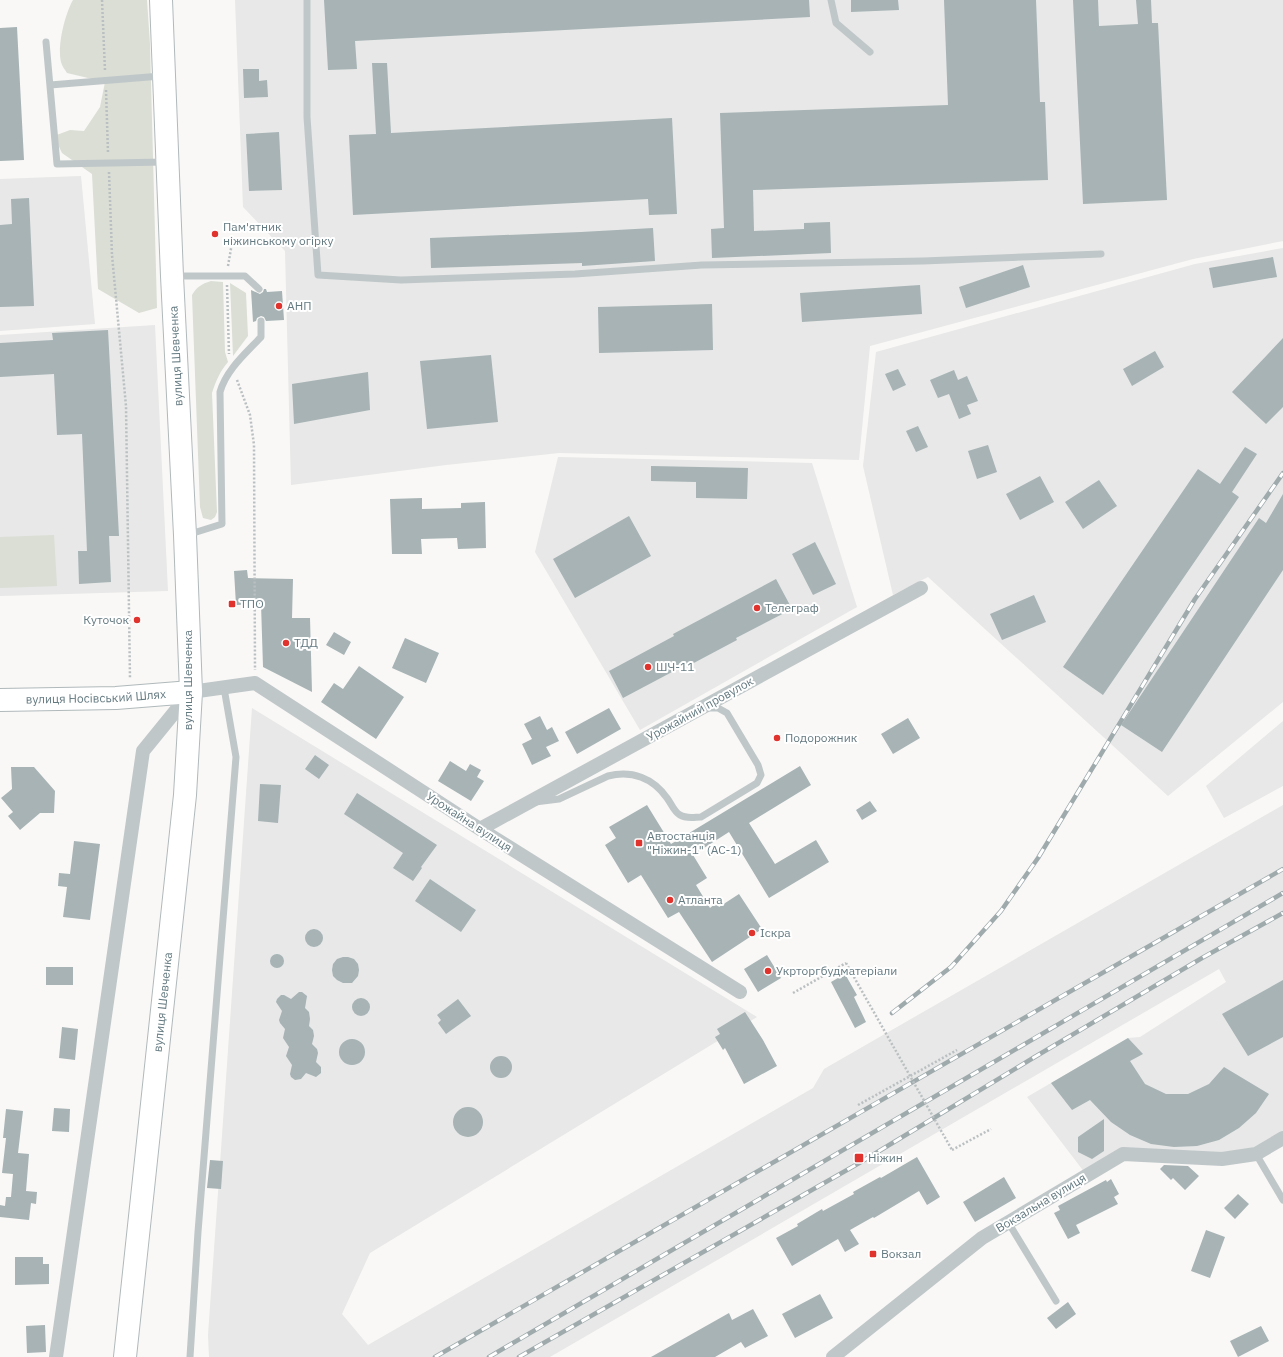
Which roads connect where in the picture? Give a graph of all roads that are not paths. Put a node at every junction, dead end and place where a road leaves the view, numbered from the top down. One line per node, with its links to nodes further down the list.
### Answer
1 (161, 0): 6 (main road, вулиця Шевченка)
2 (307, 0): 9 (lane)
3 (831, 0): 5 (lane)
4 (46, 42): 7 (lane)
5 (870, 52)
6 (164, 76): 7 (lane); 8 (main road, вулиця Шевченка)
7 (50, 85): 8 (lane)
8 (168, 162): 10 (main road, вулиця Шевченка)
9 (1101, 254)
10 (172, 276): 11 (lane); 13 (main road, вулиця Шевченка)
11 (259, 289)
12 (260, 321): 13 (lane)
13 (185, 535): 16 (main road, вулиця Шевченка)
14 (921, 588): 18 (street, Урожайний провулок)
15 (224, 688): 16 (street); 20 (street, Урожайна вулиця); 29 (lane)
16 (191, 692): 17 (main road, вулиця Носівський Шлях); 27 (street); 28 (main road, вулиця Шевченка)
17 (0, 700)
18 (694, 712): 19 (street, Урожайний провулок); 19 (lane)
19 (529, 802): 20 (street, Урожайний провулок)
20 (480, 829): 21 (street, Урожайна вулиця)
21 (740, 992)
22 (1283, 1138): 23 (street, Вокзальна вулиця)
23 (1256, 1154): 24 (lane); 25 (street, Вокзальна вулиця)
24 (1283, 1200)
25 (1008, 1222): 26 (lane); 30 (street, Вокзальна вулиця)
26 (1056, 1301)
27 (56, 1357)
28 (125, 1357)
29 (190, 1357)
30 (833, 1357)

